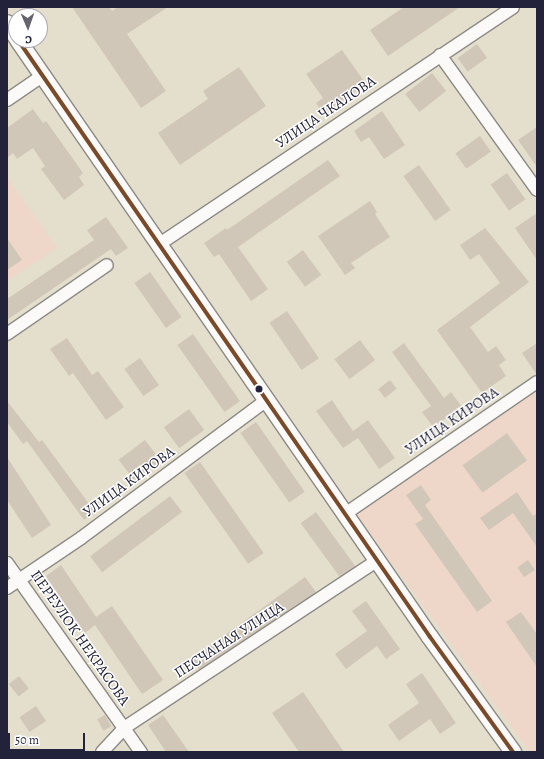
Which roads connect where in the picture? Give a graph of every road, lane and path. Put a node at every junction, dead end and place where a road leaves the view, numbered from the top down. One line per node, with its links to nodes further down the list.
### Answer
1 (513, 7): 3 (street, УЛИЦА ЧКАЛОВА)
2 (23, 48): 4 (main road)
3 (440, 55): 6 (street); 7 (street, УЛИЦА ЧКАЛОВА)
4 (42, 76): 5 (street); 7 (main road)
5 (7, 100)
6 (537, 190)
7 (158, 245): 11 (main road)
8 (107, 265): 9 (street)
9 (7, 334)
10 (537, 382): 12 (street, УЛИЦА КИРОВА)
11 (268, 399): 12 (main road); 15 (street, УЛИЦА КИРОВА)
12 (345, 514): 13 (main road)
13 (378, 560): 17 (street, ПЕСЧАНАЯ УЛИЦА); 20 (main road)
14 (7, 563): 15 (street, ПЕРЕУЛОК НЕКРАСОВА)
15 (19, 580): 16 (street, УЛИЦА КИРОВА); 17 (street, ПЕРЕУЛОК НЕКРАСОВА)
16 (7, 588)
17 (124, 728): 18 (street, ПЕСЧАНАЯ УЛИЦА); 19 (street, ПЕРЕУЛОК НЕКРАСОВА)
18 (102, 752)
19 (140, 752)
20 (513, 752)

